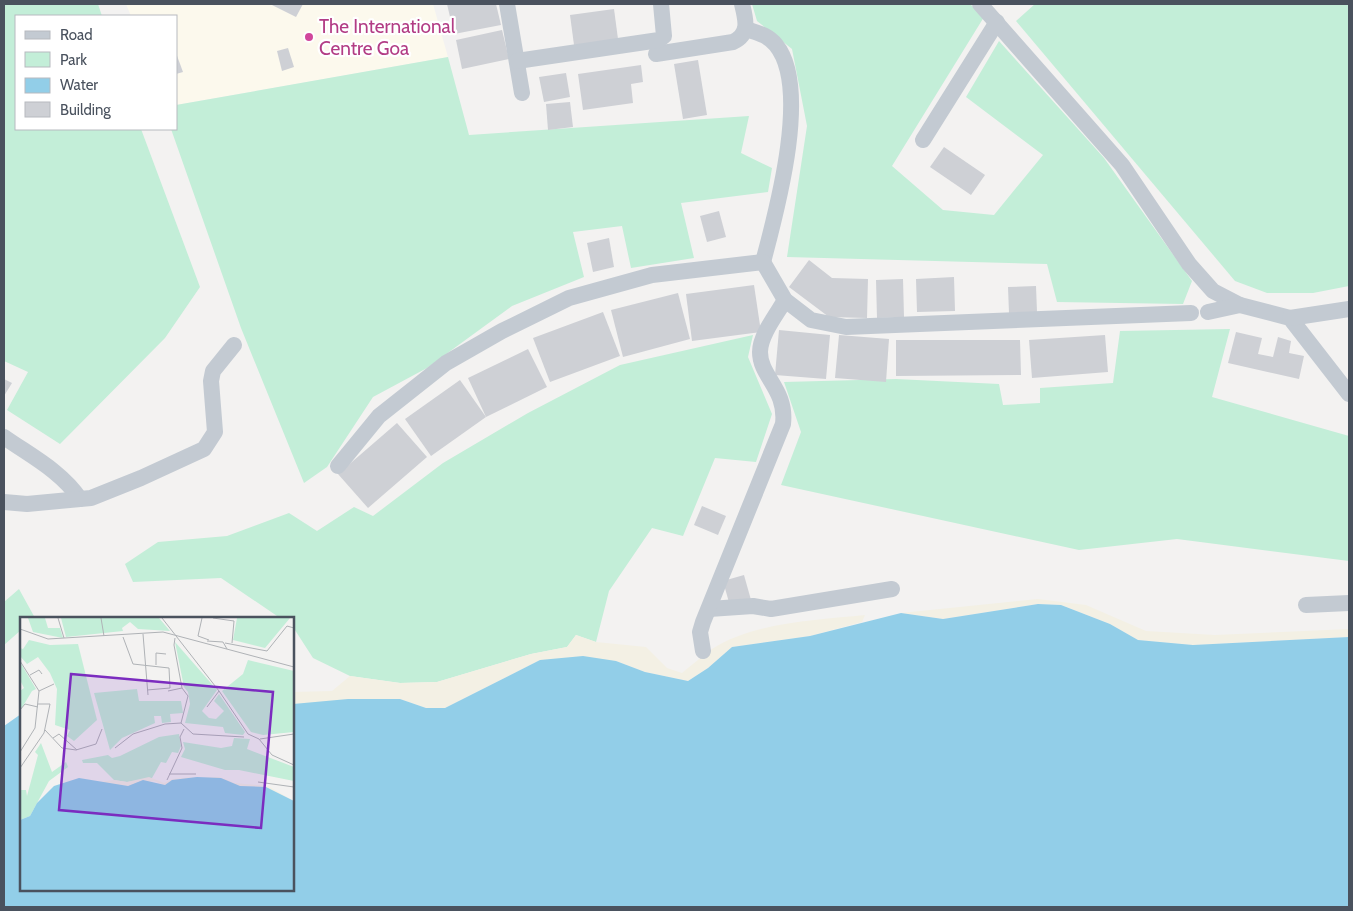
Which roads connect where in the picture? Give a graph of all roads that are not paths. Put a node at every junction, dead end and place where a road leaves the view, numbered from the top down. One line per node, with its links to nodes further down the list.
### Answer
1 (507, 4): 8 (street)
2 (661, 4): 8 (street)
3 (742, 4): 6 (street)
4 (980, 4): 5 (street)
5 (997, 22): 10 (street); 13 (street)
6 (746, 28): 7 (street); 11 (street)
7 (656, 54)
8 (517, 61): 9 (street)
9 (522, 93)
10 (923, 140)
11 (762, 262): 12 (street); 21 (street)
12 (785, 300): 16 (street); 27 (street)
13 (1240, 305): 15 (street); 17 (street)
14 (1349, 309): 17 (street)
15 (1208, 312)
16 (1191, 313)
17 (1290, 318): 19 (street)
18 (234, 345): 22 (street)
19 (1349, 394)
20 (4, 437): 22 (street)
21 (338, 466)
22 (80, 499): 23 (street)
23 (4, 502)
24 (892, 589): 27 (street)
25 (1349, 603): 26 (street)
26 (1306, 605)
27 (709, 608): 28 (street)
28 (703, 651)

